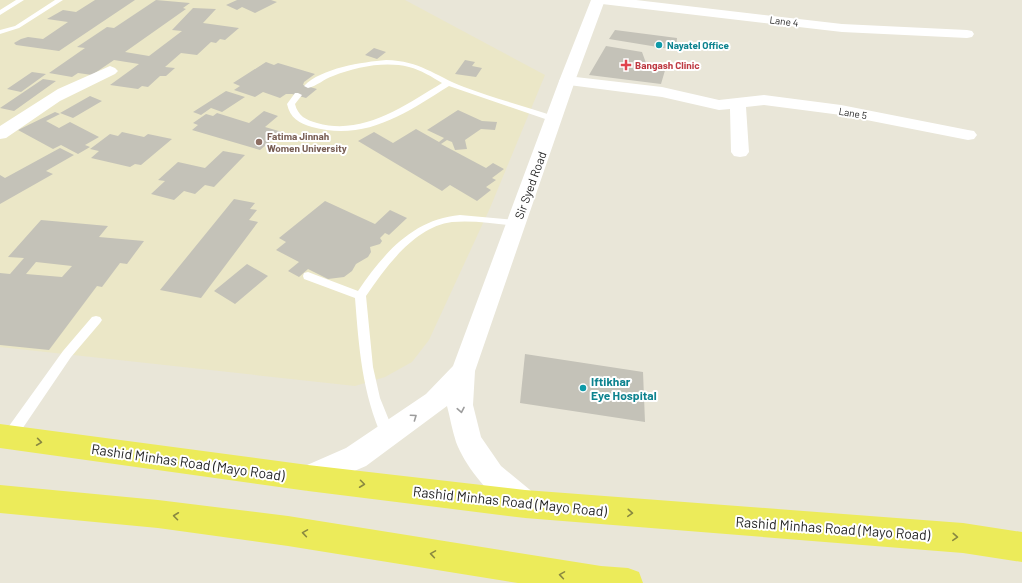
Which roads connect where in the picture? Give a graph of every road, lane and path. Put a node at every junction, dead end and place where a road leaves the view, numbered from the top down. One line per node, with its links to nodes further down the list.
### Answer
1 (20, 0): 5 (lane)
2 (60, 0): 6 (lane)
3 (598, 0): 9 (street, Sir Syed Road)
4 (602, 0): 7 (street, Lane 4)
5 (0, 13)
6 (0, 32)
7 (967, 34)
8 (110, 71): 15 (street)
9 (567, 81): 13 (street, Lane 5); 14 (street, Sir Syed Road)
10 (448, 83): 11 (lane); 12 (lane); 14 (lane)
11 (308, 86)
12 (298, 95)
13 (738, 102): 16 (street, Lane 5); 17 (street)
14 (554, 119): 18 (street, Sir Syed Road)
15 (0, 134)
16 (968, 135)
17 (740, 152)
18 (517, 223): 20 (lane); 22 (street, Sir Syed Road)
19 (308, 276): 20 (lane)
20 (360, 296): 23 (lane)
21 (96, 320): 24 (lane)
22 (463, 371): 23 (street, Sir Syed Road, one-way to 22); 27 (street, Sir Syed Road, one-way to 27)
23 (388, 435): 25 (street, Sir Syed Road)
24 (4, 437): 25 (main road, Rashid Minhas Road (Mayo Road), one-way to 25)
25 (308, 478): 27 (main road, Rashid Minhas Road (Mayo Road), one-way to 27)
26 (1, 500): 29 (main road, one-way to 26)
27 (525, 504): 28 (main road, Rashid Minhas Road (Mayo Road), one-way to 28)
28 (1022, 547)
29 (628, 583)

